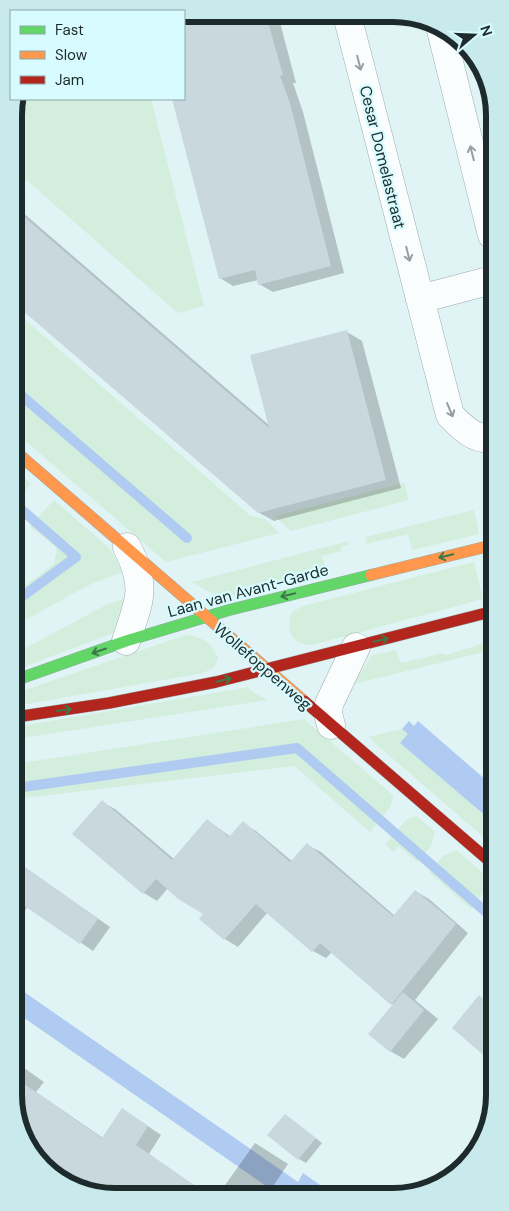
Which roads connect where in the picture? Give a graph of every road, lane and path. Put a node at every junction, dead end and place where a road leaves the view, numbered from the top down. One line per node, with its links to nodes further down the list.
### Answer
1 (349, 22): 5 (street, Cesar Domelastraat, one-way to 5)
2 (443, 37): 3 (street, one-way to 2)
3 (486, 211)
4 (486, 282): 5 (street)
5 (420, 299): 6 (street, Cesar Domelastraat, one-way to 6)
6 (486, 439)
7 (23, 458): 9 (street, Wollefoppenweg)
8 (486, 546): 11 (street, Laan van Avant-Garde, one-way to 11)
9 (127, 548): 11 (street, Wollefoppenweg); 12 (street, Wollefoppenweg)
10 (486, 613): 13 (street, one-way to 10)
11 (208, 617): 12 (street, Laan van Avant-Garde); 14 (street, Wollefoppenweg)
12 (126, 642): 15 (street, Laan van Avant-Garde, one-way to 15)
13 (356, 647): 14 (street); 17 (street, Wollefoppenweg)
14 (267, 669): 16 (street, one-way to 14); 17 (street, Wollefoppenweg)
15 (22, 678)
16 (22, 716)
17 (331, 725): 18 (street, Wollefoppenweg)
18 (486, 858)

